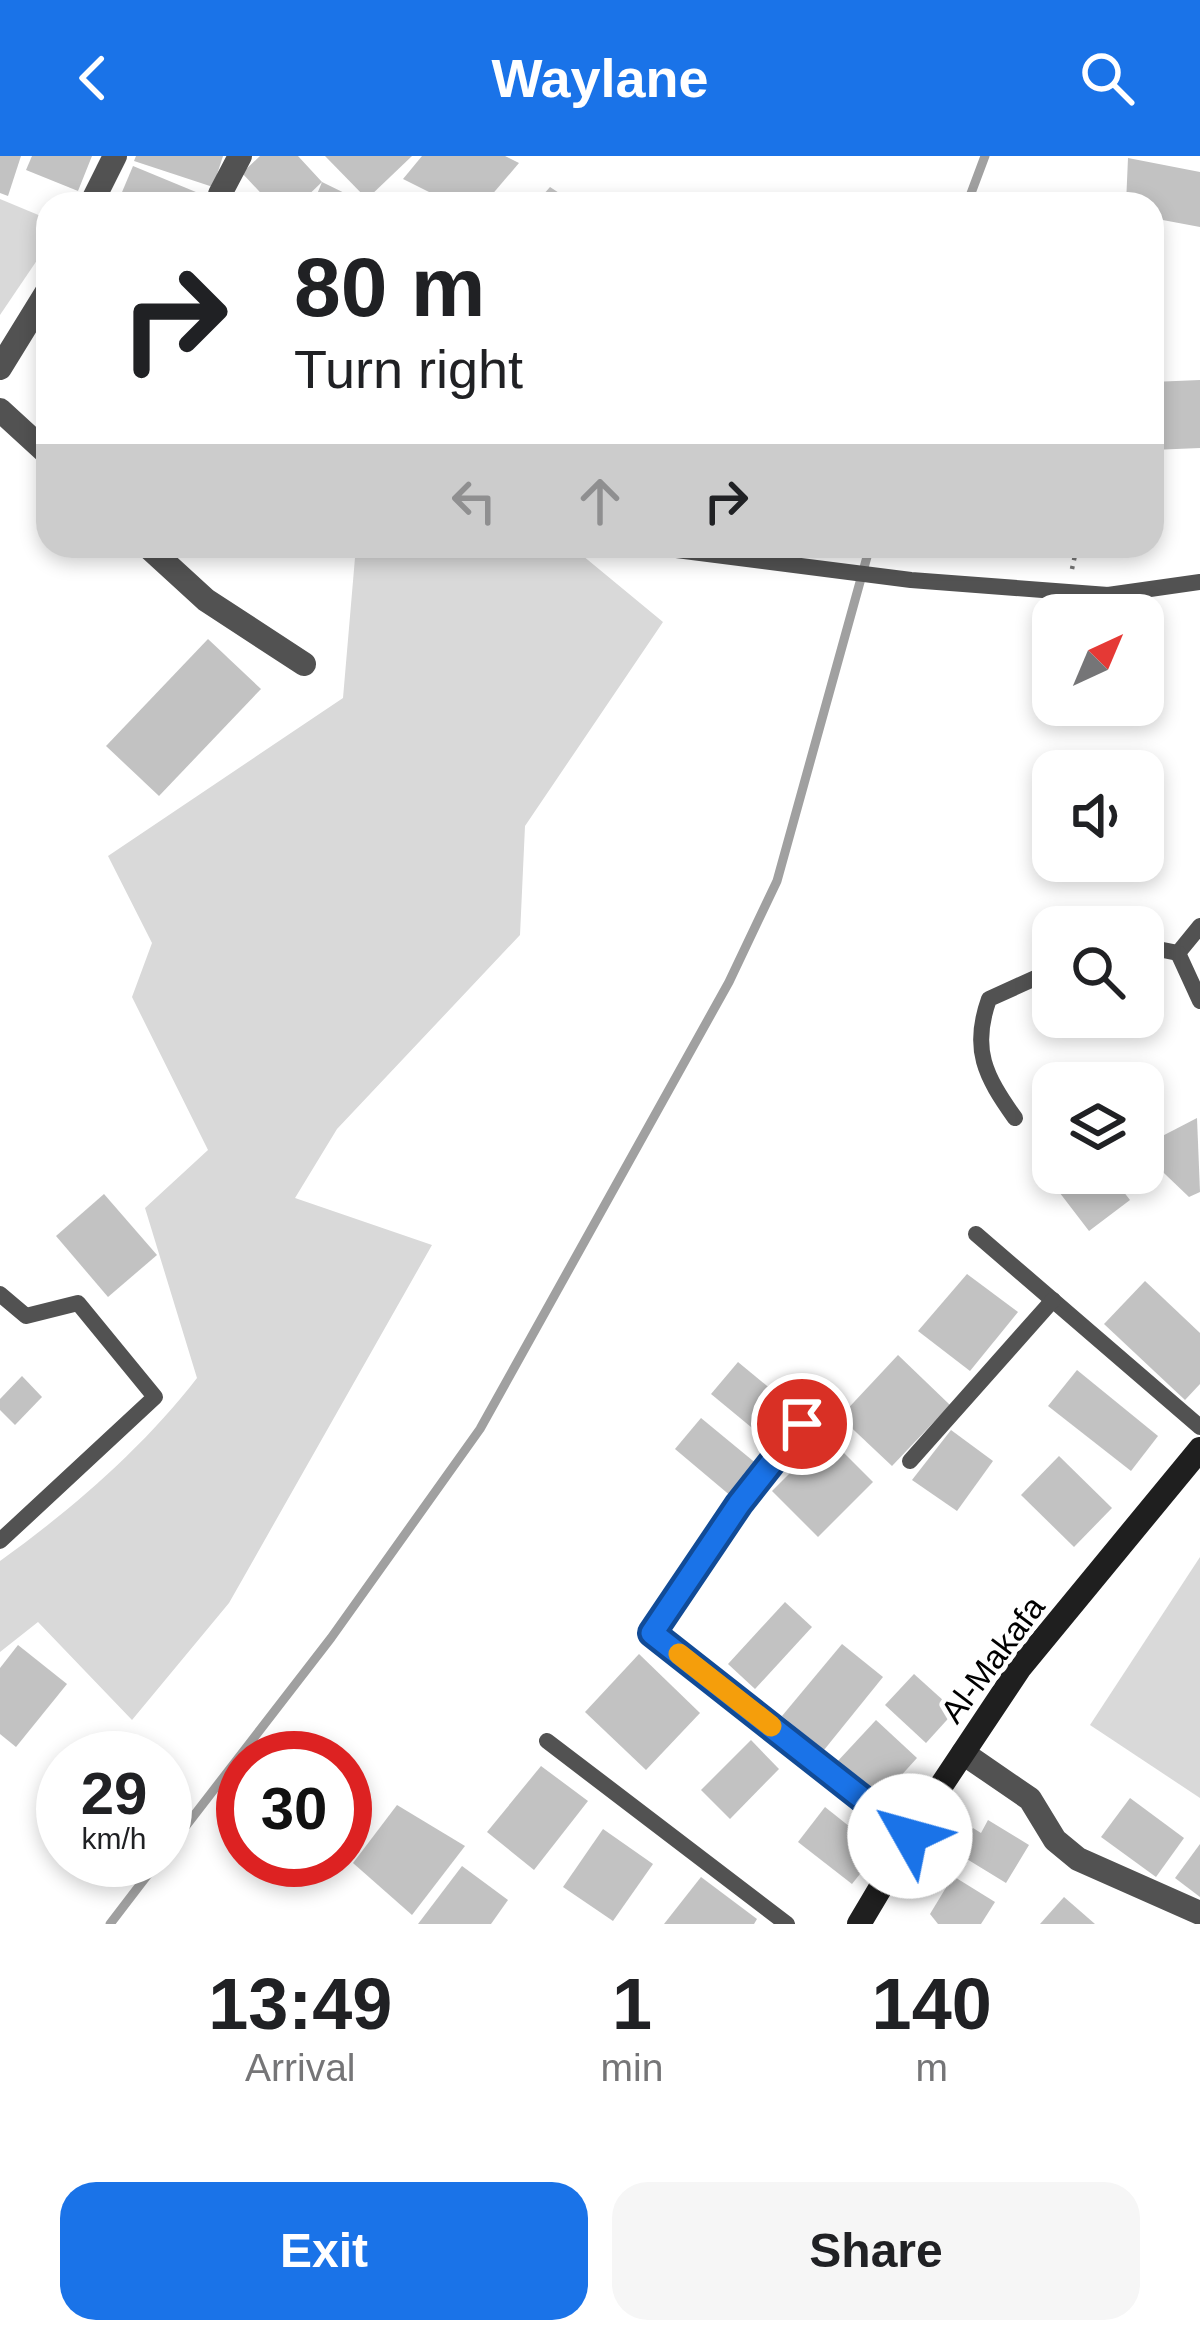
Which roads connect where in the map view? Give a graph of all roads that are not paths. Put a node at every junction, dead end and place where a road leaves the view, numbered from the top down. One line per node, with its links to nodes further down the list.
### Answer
1 (115, 156): 3 (street)
2 (240, 156): 4 (street)
3 (98, 192)
4 (221, 192)
5 (36, 310): 6 (street)
6 (0, 368)
7 (0, 410): 8 (street)
8 (36, 443)
9 (160, 558): 12 (street)
10 (739, 558): 11 (lane)
11 (1200, 582)
12 (304, 664)
13 (1200, 926): 15 (lane)
14 (1164, 950): 15 (lane)
15 (1178, 953): 17 (lane)
16 (1032, 980): 18 (lane)
17 (1200, 1001)
18 (1015, 1118)
19 (976, 1234): 21 (lane)
20 (0, 1294): 26 (lane)
21 (1052, 1300): 23 (lane); 25 (lane)
22 (802, 1424): 29 (street)
23 (1200, 1427)
24 (1200, 1449): 28 (street, Al-Makafa)
25 (910, 1461)
26 (0, 1541)
27 (547, 1741): 31 (lane)
28 (963, 1753): 29 (street, Al-Makafa); 30 (street)
29 (910, 1836): 32 (street, Al-Makafa)
30 (1200, 1913)
31 (787, 1924)
32 (859, 1924)

